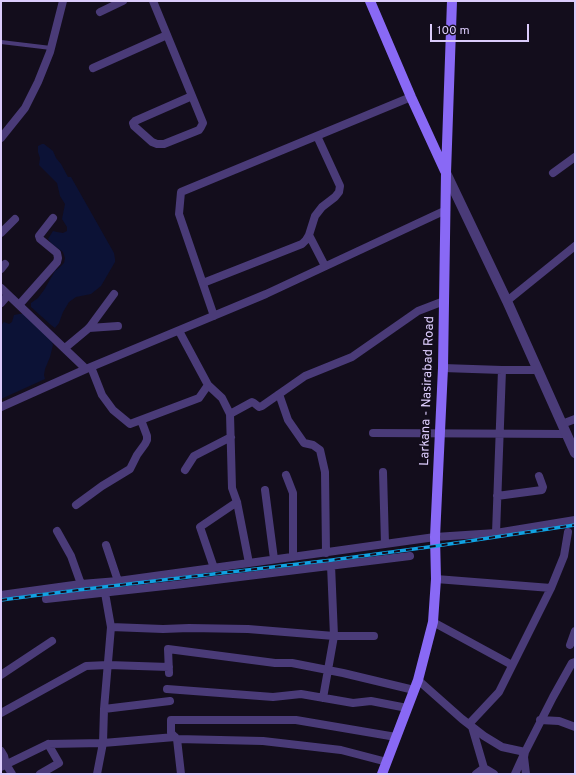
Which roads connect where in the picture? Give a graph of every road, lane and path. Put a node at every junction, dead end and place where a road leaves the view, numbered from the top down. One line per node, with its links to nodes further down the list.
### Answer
1 (63, 1): 9 (street)
2 (123, 1): 6 (street)
3 (152, 1): 7 (street)
4 (370, 1): 12 (main road)
5 (452, 1): 16 (main road, Larkana - Nasirabad Road)
6 (100, 12)
7 (167, 35): 10 (street); 11 (street)
8 (1, 42): 9 (lane)
9 (50, 48): 14 (street)
10 (93, 68)
11 (192, 96): 11 (street)
12 (411, 97): 13 (street); 16 (main road)
13 (317, 136): 22 (street); 25 (street)
14 (1, 138)
15 (575, 157): 17 (street)
16 (446, 173): 18 (main road, Larkana - Nasirabad Road); 30 (street)
17 (553, 173)
18 (446, 210): 24 (street); 29 (main road, Larkana - Nasirabad Road)
19 (53, 218): 32 (street)
20 (14, 219): 21 (street)
21 (1, 233)
22 (310, 235): 24 (street); 25 (street)
23 (575, 246): 30 (street)
24 (325, 266): 33 (street)
25 (203, 283): 33 (street)
26 (1, 288): 27 (street)
27 (8, 294): 31 (street); 32 (street)
28 (114, 294): 35 (street)
29 (444, 301): 39 (main road, Larkana - Nasirabad Road); 43 (street)
30 (507, 301): 41 (street)
31 (1, 303)
32 (18, 305): 37 (street)
33 (214, 316): 36 (street)
34 (118, 326): 35 (street)
35 (89, 328): 37 (street)
36 (179, 330): 38 (street); 42 (street)
37 (65, 348): 38 (street)
38 (89, 368): 44 (street); 47 (street)
39 (443, 368): 40 (street); 50 (main road, Larkana - Nasirabad Road)
40 (502, 370): 41 (street); 51 (street)
41 (538, 370): 48 (street)
42 (208, 385): 45 (street); 47 (street)
43 (279, 394): 45 (street); 70 (street)
44 (1, 408)
45 (230, 414): 53 (street)
46 (575, 419): 48 (street)
47 (140, 420): 62 (street)
48 (562, 424): 52 (street)
49 (373, 433): 50 (street)
50 (440, 433): 51 (street); 67 (main road, Larkana - Nasirabad Road)
51 (500, 433): 52 (street); 60 (street)
52 (567, 434): 54 (street)
53 (231, 437): 55 (street); 61 (street)
54 (575, 453)
55 (184, 470)
56 (383, 472): 68 (street)
57 (286, 475): 72 (street)
58 (539, 476): 60 (street)
59 (264, 490): 73 (street)
60 (497, 496): 66 (street)
61 (237, 502): 74 (street); 76 (street)
62 (76, 505)
63 (575, 520): 66 (street)
64 (57, 531): 79 (street)
65 (568, 532): 80 (street)
66 (496, 533): 67 (street)
67 (436, 537): 68 (street); 77 (main road, Larkana - Nasirabad Road)
68 (385, 544): 70 (street)
69 (106, 545): 78 (street)
70 (326, 553): 72 (street)
71 (410, 556): 75 (street)
72 (293, 557): 73 (street)
73 (274, 559): 74 (street)
74 (250, 563): 76 (street)
75 (332, 565): 81 (street); 87 (street)
76 (214, 568): 78 (street)
77 (436, 579): 80 (street); 84 (main road, Larkana - Nasirabad Road)
78 (118, 581): 79 (street)
79 (81, 584): 82 (street)
80 (551, 588): 93 (street)
81 (105, 593): 83 (street); 85 (street)
82 (1, 595)
83 (46, 599)
84 (434, 622): 93 (street); 96 (main road, Larkana - Nasirabad Road)
85 (111, 628): 87 (street); 92 (street)
86 (575, 631): 90 (street)
87 (334, 636): 88 (street); 94 (street)
88 (374, 636)
89 (52, 641): 95 (street)
90 (570, 645)
91 (575, 662): 104 (street)
92 (108, 665): 94 (street); 102 (street); 103 (street)
93 (512, 665): 105 (street)
94 (328, 670): 98 (street); 99 (street)
95 (1, 675)
96 (418, 680): 98 (main road, Larkana - Nasirabad Road); 105 (street)
97 (168, 689): 99 (street)
98 (414, 690): 101 (main road, Larkana - Nasirabad Road)
99 (323, 698): 101 (street)
100 (170, 701): 102 (street)
101 (407, 708): 107 (main road, Larkana - Nasirabad Road)
102 (104, 709): 109 (street)
103 (1, 713)
104 (540, 720): 106 (street); 111 (street)
105 (470, 726): 111 (street); 114 (street)
106 (575, 727)
107 (396, 737): 108 (street); 113 (main road, Larkana - Nasirabad Road)
108 (176, 738): 109 (street); 113 (street); 118 (street)
109 (103, 743): 110 (street); 117 (street)
110 (48, 744): 112 (street); 116 (street)
111 (525, 752): 122 (street); 123 (street)
112 (3, 759): 115 (street)
113 (386, 762): 119 (main road, Larkana - Nasirabad Road)
114 (484, 768): 120 (street); 121 (street)
115 (12, 774)
116 (40, 774)
117 (97, 774)
118 (181, 774)
119 (382, 774)
120 (476, 774)
121 (494, 774)
122 (515, 774)
123 (526, 774)

